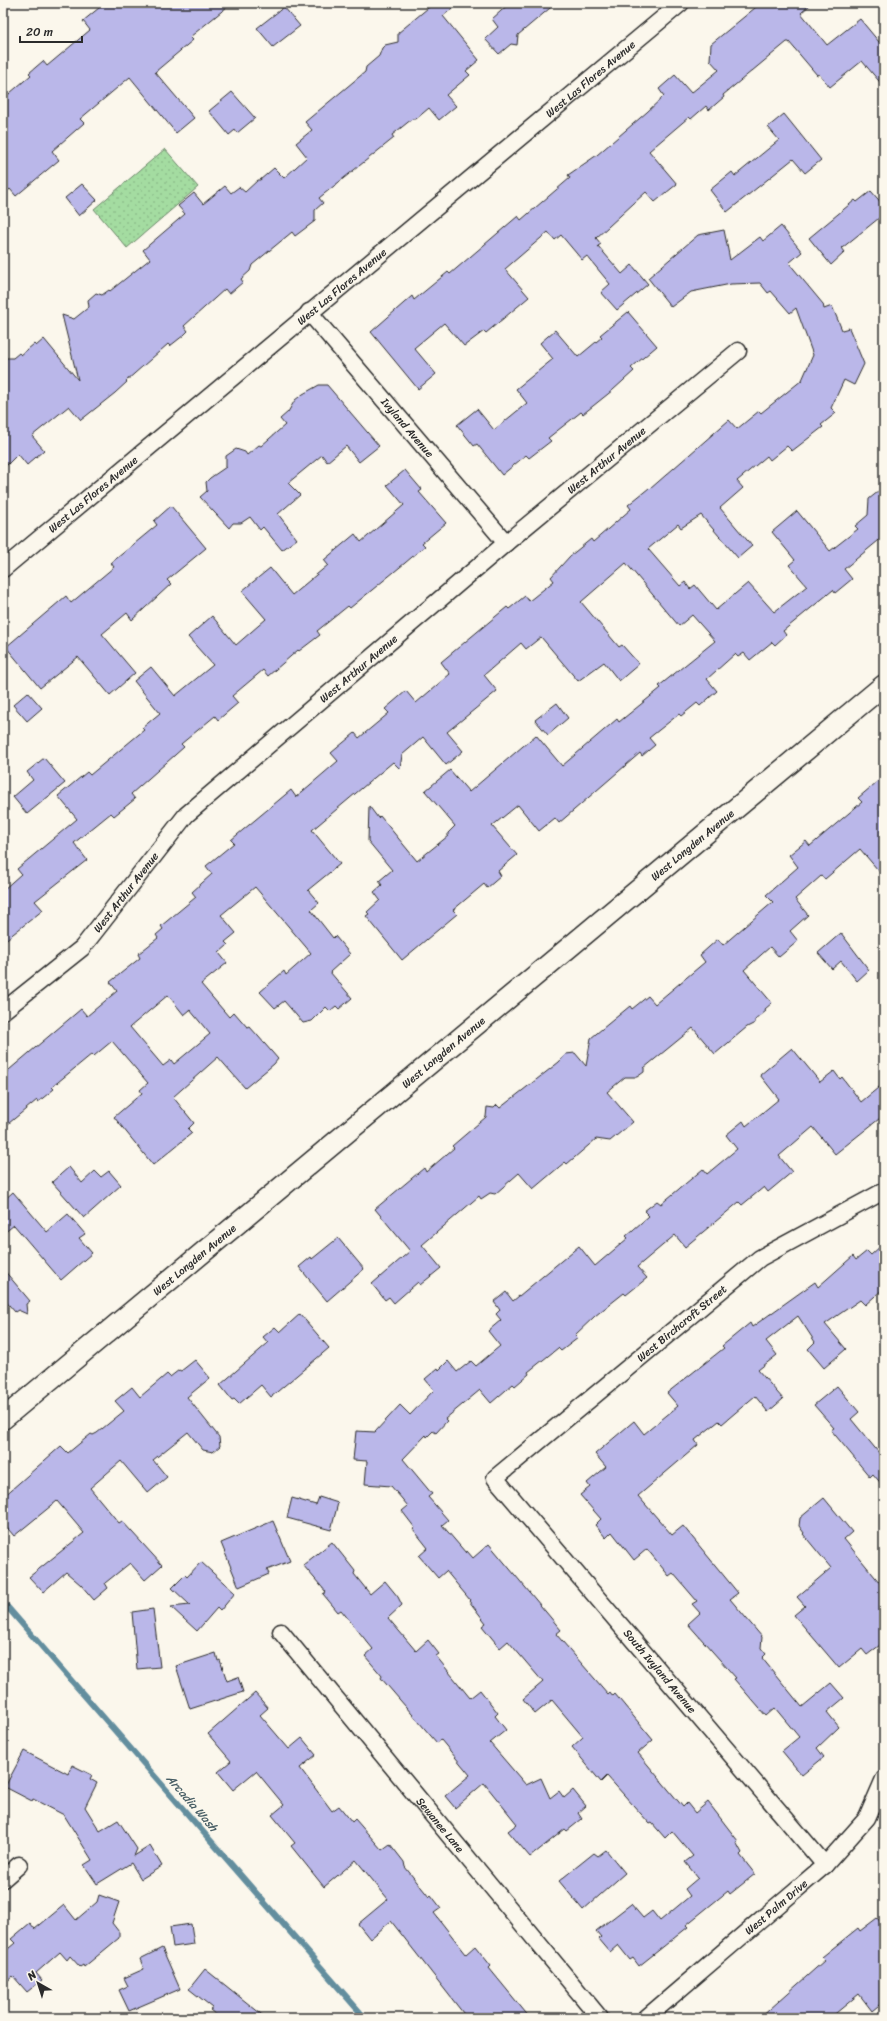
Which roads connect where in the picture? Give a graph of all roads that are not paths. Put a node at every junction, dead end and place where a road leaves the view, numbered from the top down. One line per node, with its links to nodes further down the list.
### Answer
1 (681, 3): 2 (street, West Las Flores Avenue)
2 (309, 312): 4 (street, Ivyland Avenue); 5 (street, West Las Flores Avenue)
3 (738, 351): 4 (street, West Arthur Avenue)
4 (506, 543): 7 (street, West Arthur Avenue)
5 (3, 570)
6 (884, 685): 9 (street, West Longden Avenue)
7 (3, 1011)
8 (884, 1191): 10 (street, West Birchcroft Street)
9 (3, 1419)
10 (495, 1478): 14 (street, South Ivyland Avenue)
11 (281, 1632): 16 (street, Sewanee Lane)
12 (884, 1779): 14 (street, West Palm Drive)
13 (19, 1865): 15 (street)
14 (825, 1865): 17 (street, West Palm Drive)
15 (3, 1879)
16 (600, 2018)
17 (646, 2018)

